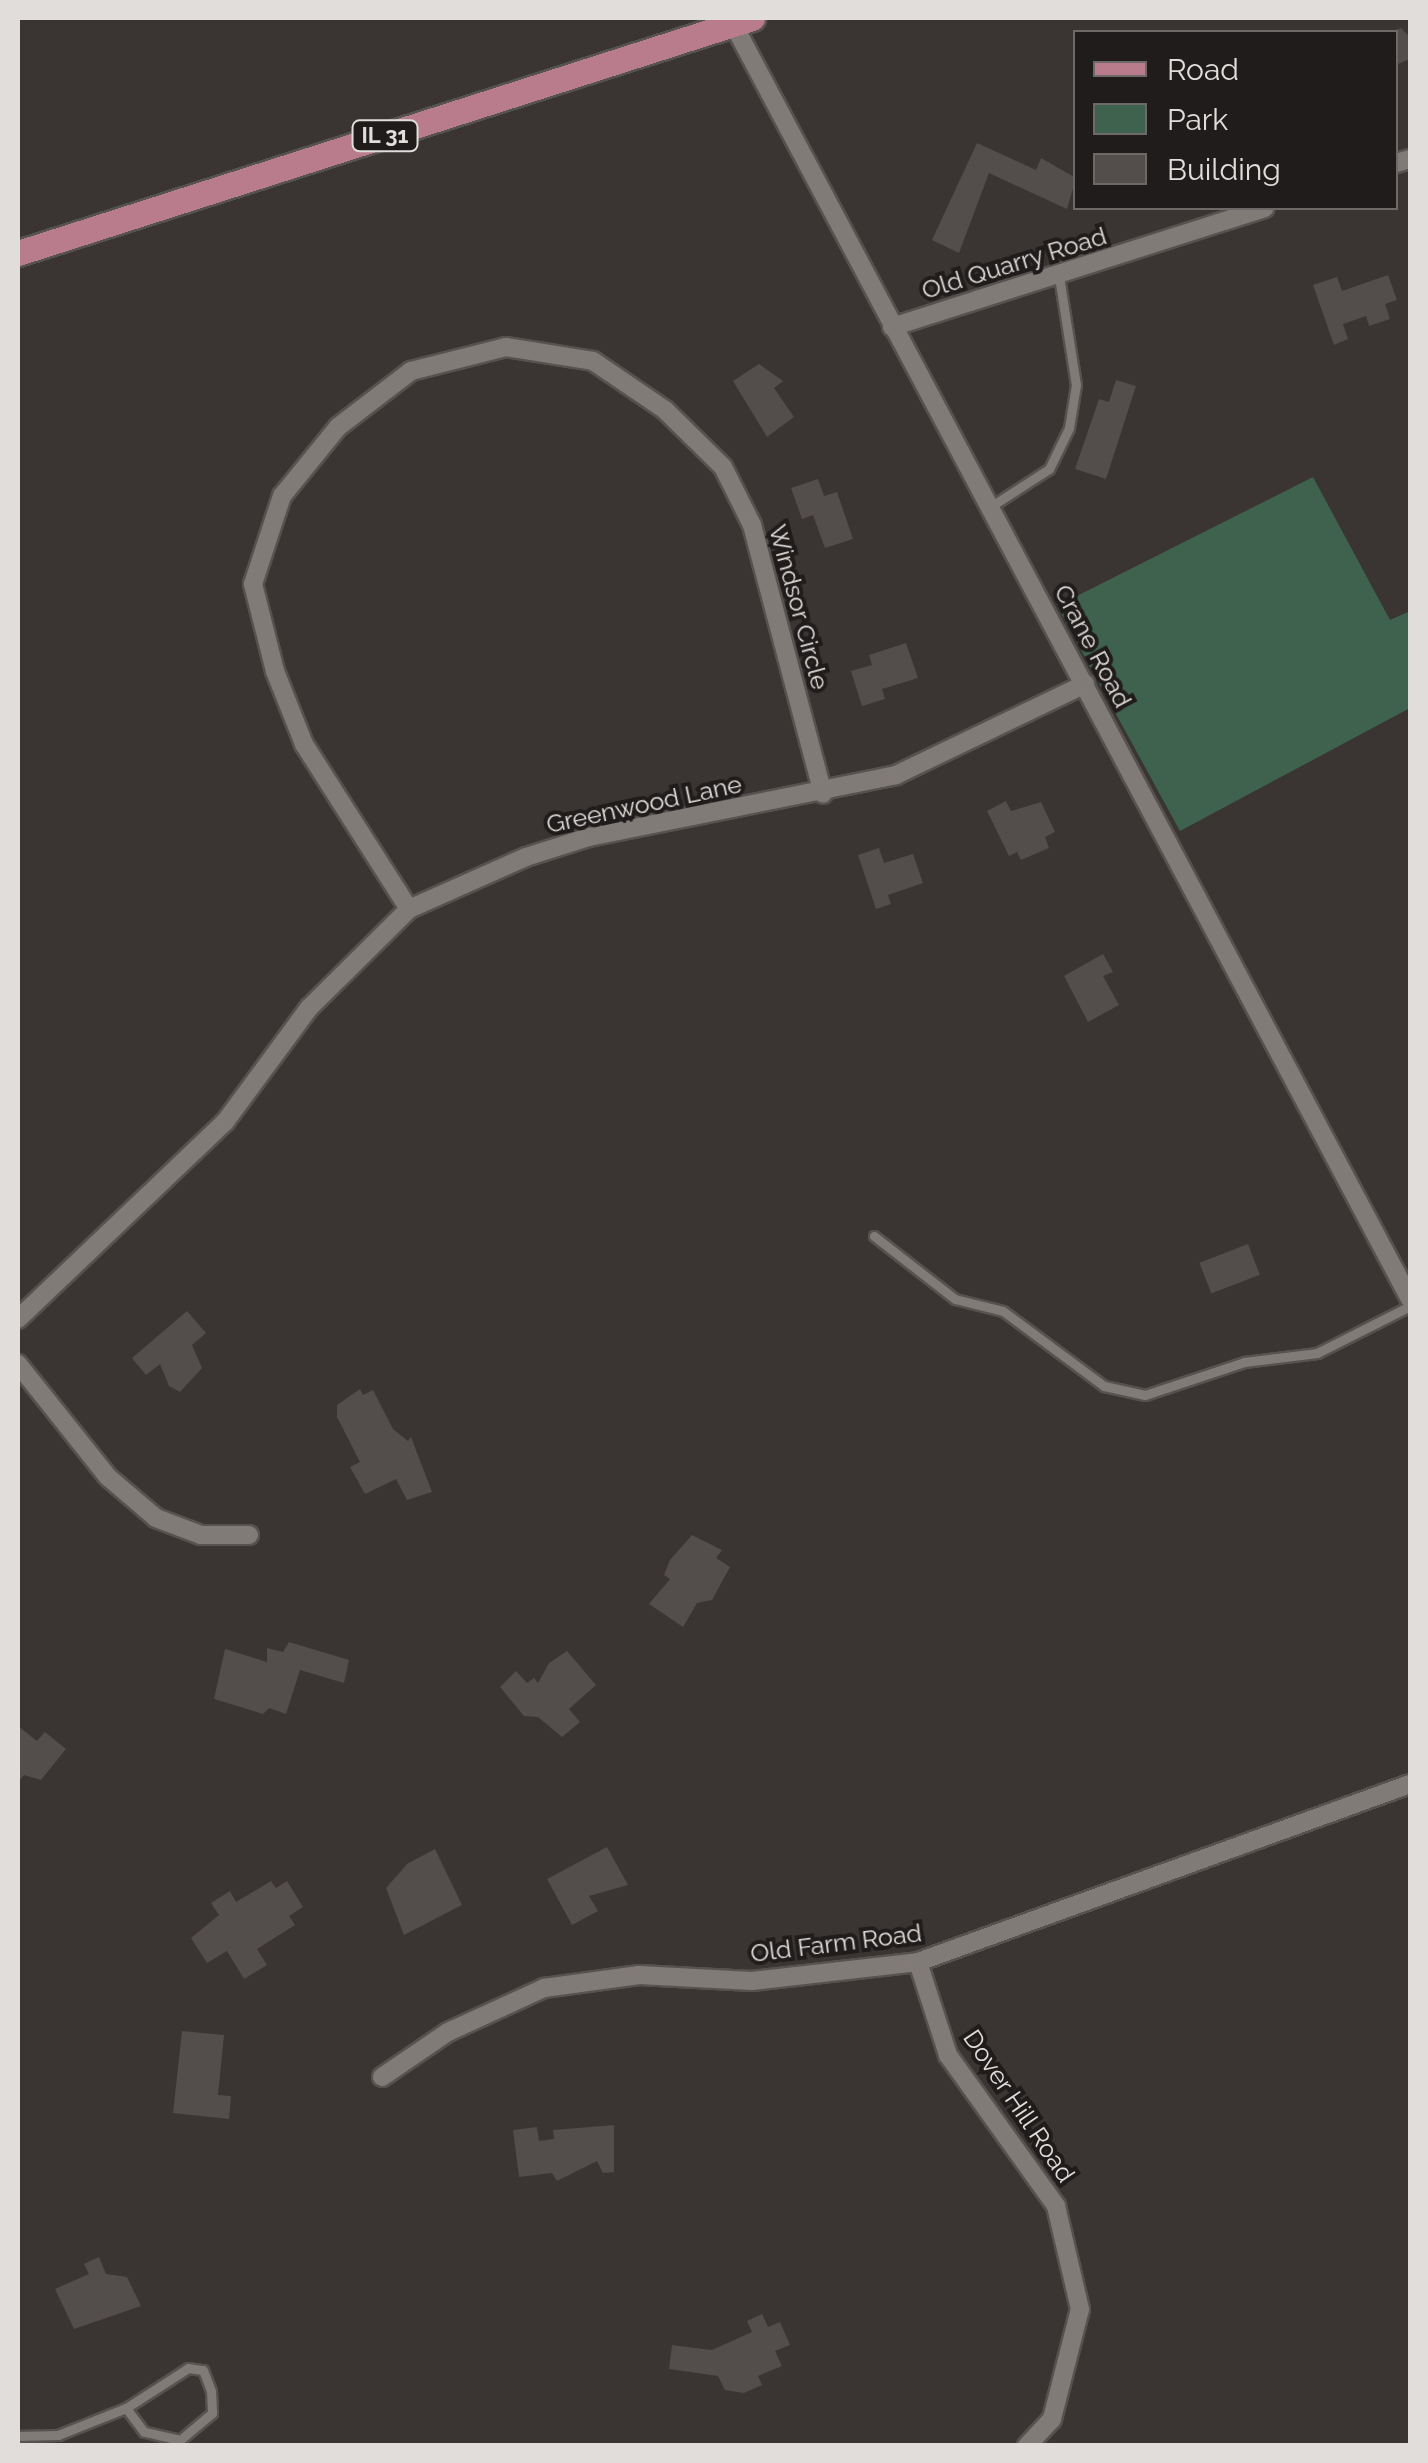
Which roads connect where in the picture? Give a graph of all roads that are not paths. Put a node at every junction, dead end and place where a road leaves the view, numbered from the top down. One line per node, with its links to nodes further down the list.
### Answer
1 (737, 20): 3 (main road, IL 31); 5 (street, Crane Road)
2 (1258, 210): 4 (street, Old Quarry Road)
3 (18, 253)
4 (1059, 277): 5 (street, Old Quarry Road); 6 (lane)
5 (892, 327): 6 (street, Crane Road)
6 (990, 507): 7 (street, Crane Road)
7 (1085, 684): 8 (street, Greenwood Lane); 11 (street, Crane Road)
8 (823, 794): 9 (street, Greenwood Lane); 9 (street, Windsor Circle)
9 (409, 909): 12 (street, Greenwood Lane)
10 (874, 1236): 11 (lane)
11 (1410, 1302)
12 (18, 1319)
13 (18, 1364): 14 (street)
14 (248, 1535)
15 (1410, 1784): 16 (street, Old Farm Road)
16 (918, 1962): 17 (street, Old Farm Road); 20 (street, Dover Hill Road)
17 (382, 2077)
18 (126, 2408): 18 (lane); 19 (lane)
19 (18, 2436)
20 (1026, 2446)

